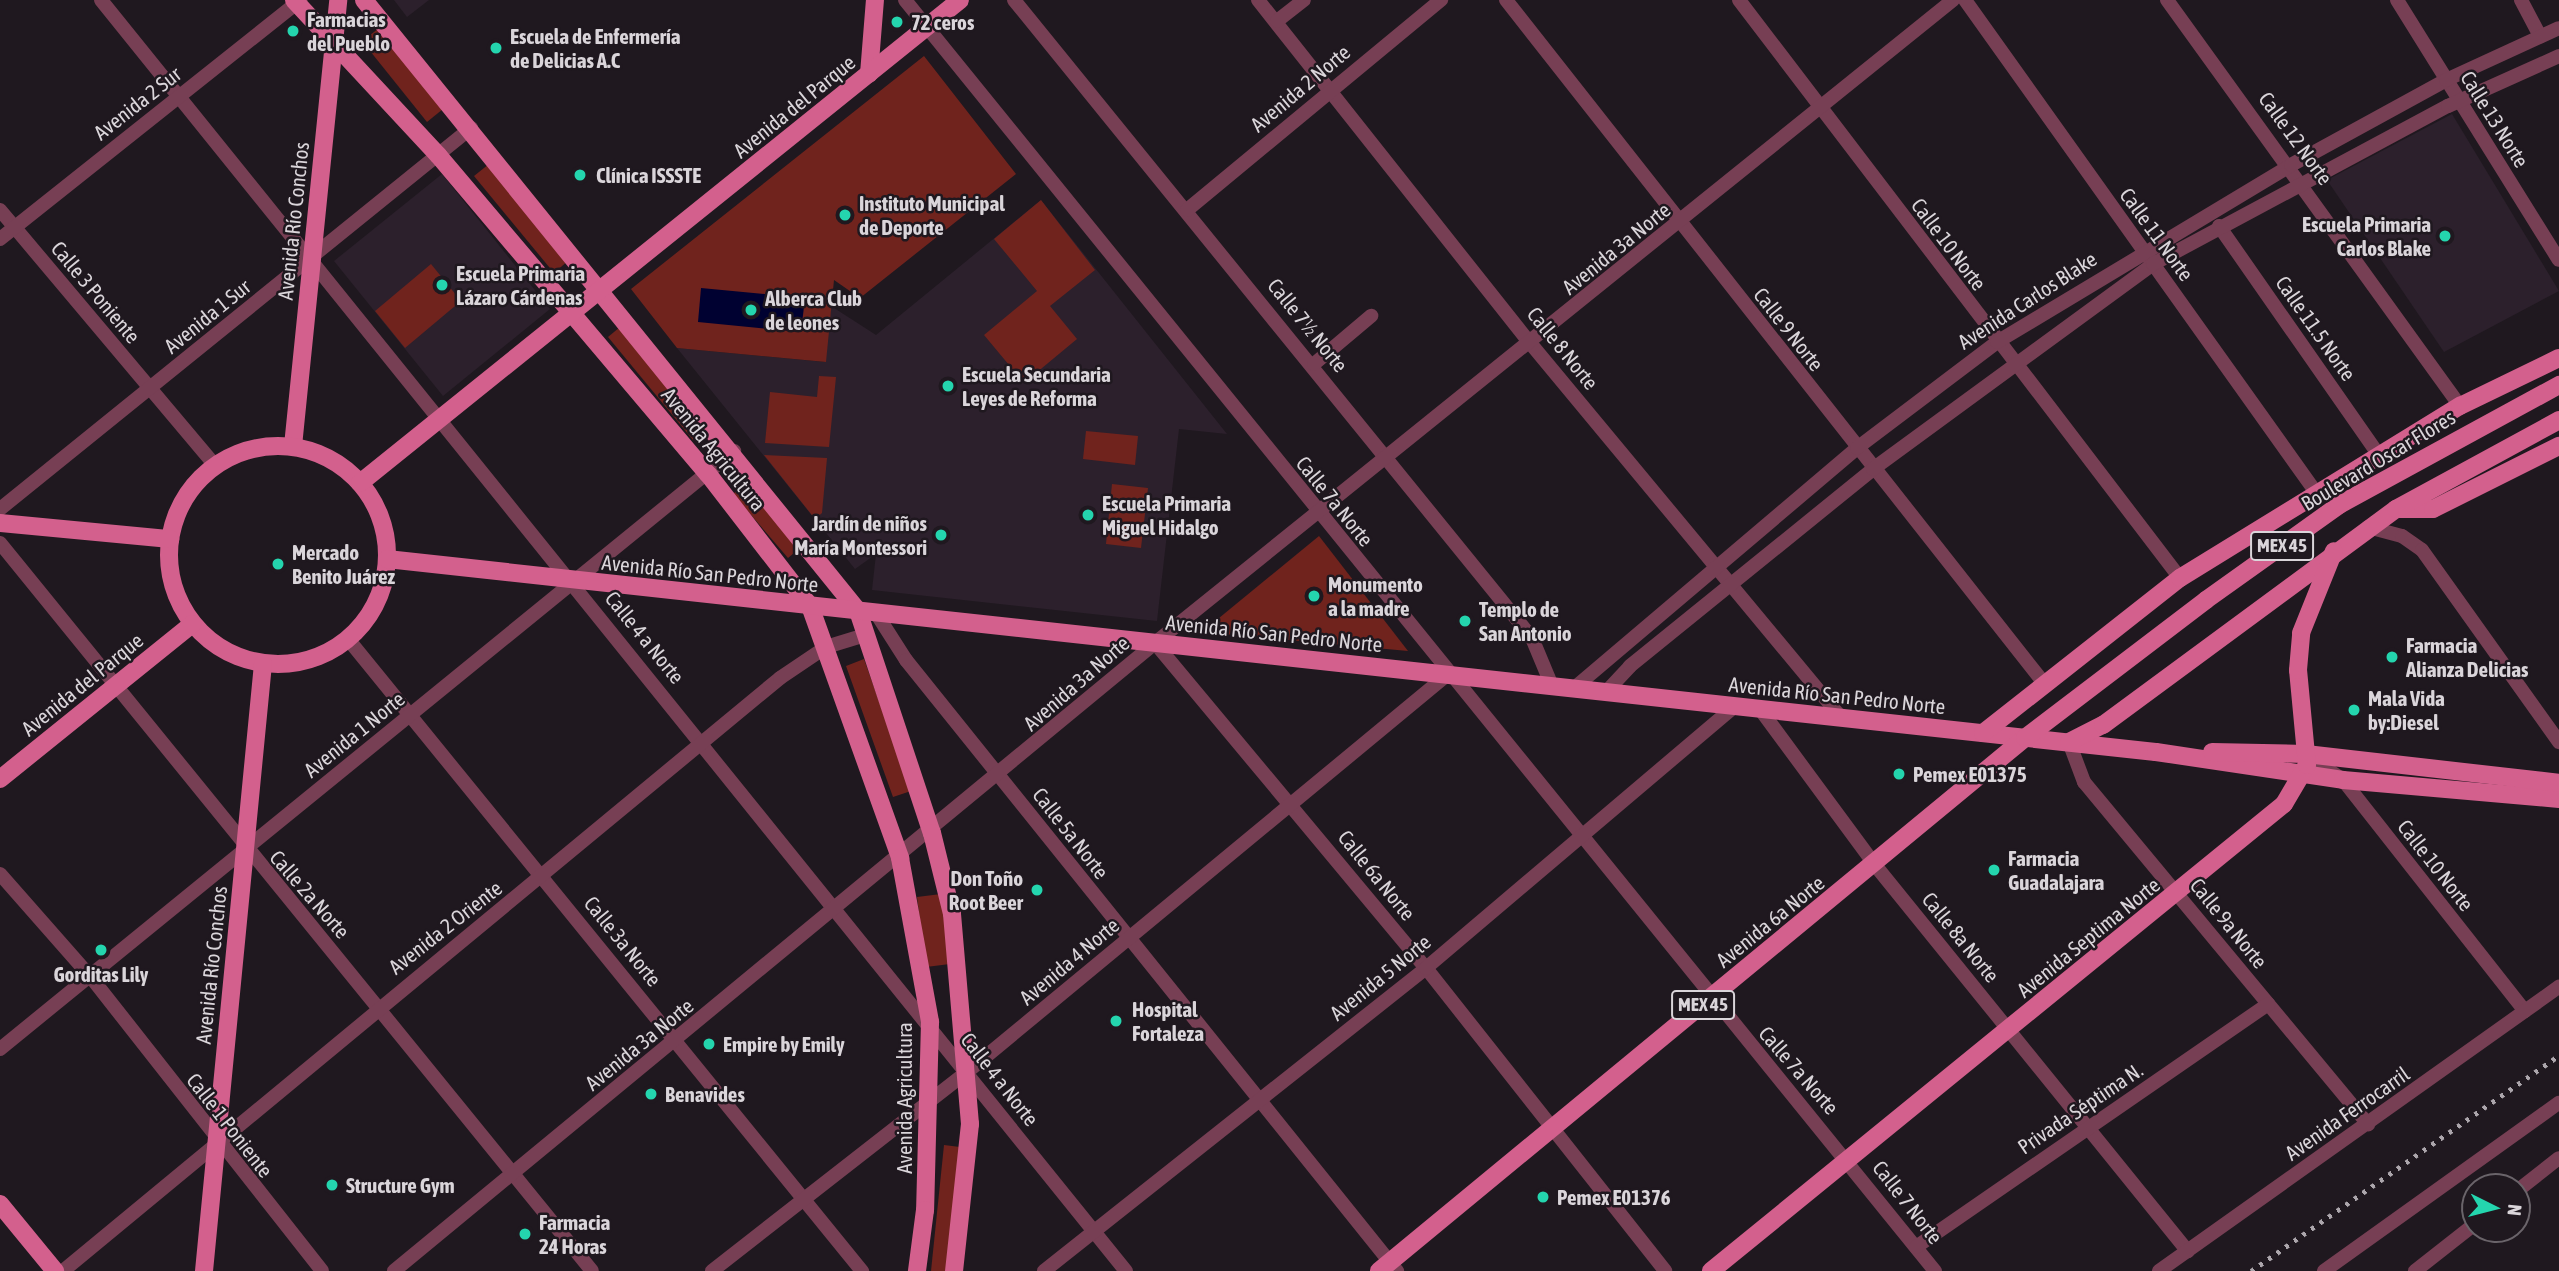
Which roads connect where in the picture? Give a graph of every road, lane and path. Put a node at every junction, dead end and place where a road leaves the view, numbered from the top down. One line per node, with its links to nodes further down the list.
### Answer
1 (101, 0): 28 (street, Calle 4 a Norte)
2 (338, 0): 23 (main road, Avenida Río Conchos)
3 (364, 0): 31 (main road, Avenida Agricultura)
4 (875, 0): 25 (main road)
5 (905, 0): 20 (street, Calle 7a Norte)
6 (961, 0): 20 (main road, Avenida del Parque)
7 (1014, 0): 36 (street, Calle 7½ Norte)
8 (1258, 0): 19 (street, Calle 8 Norte)
9 (1304, 0): 19 (street)
10 (1441, 0): 27 (street, Avenida 2 Norte)
11 (1506, 0): 37 (street, Calle 9 Norte)
12 (1740, 0): 30 (street, Calle 10 Norte)
13 (1953, 0): 30 (street, Avenida 3a Norte)
14 (1965, 0): 41 (street, Calle 11 Norte)
15 (2167, 0): 33 (street, Calle 12 Norte)
16 (2397, 0): 26 (street, Calle 13 Norte)
17 (2521, 0): 22 (street)
18 (297, 1): 23 (main road, Avenida Agricultura); 28 (street, Avenida 2 Sur)
19 (1277, 21): 27 (street, Calle 8 Norte)
20 (927, 27): 25 (main road, Avenida del Parque); 71 (street, Calle 7a Norte)
21 (2559, 28): 22 (street, Avenida Carlos Blake)
22 (2540, 36): 26 (street, Avenida Carlos Blake)
23 (335, 37): 32 (main road, Avenida Agricultura); 42 (main road, Avenida Río Conchos)
24 (2559, 56): 29 (street, Avenida Carlos Blake)
25 (869, 74): 45 (main road, Avenida del Parque)
26 (2446, 80): 29 (street, Calle 13 Norte); 33 (street, Avenida Carlos Blake)
27 (1330, 89): 36 (street, Avenida 2 Norte); 49 (street, Calle 8 Norte)
28 (179, 96): 39 (street, Avenida 2 Sur); 42 (street, Calle 4 a Norte)
29 (2459, 101): 34 (street, Avenida Carlos Blake); 43 (street, Calle 13 Norte)
30 (1821, 108): 37 (street, Avenida 3a Norte); 48 (street, Calle 10 Norte)
31 (471, 128): 32 (street, Avenida 1 Sur); 45 (main road, Avenida Agricultura)
32 (438, 155): 42 (street, Avenida 1 Sur); 46 (main road, Avenida Agricultura)
33 (2291, 165): 34 (street, Calle 12 Norte); 41 (street, Avenida Carlos Blake)
34 (2304, 184): 38 (street, Avenida Carlos Blake); 55 (street, Calle 12 Norte)
35 (0, 210): 39 (street, Calle 3 Poniente)
36 (1187, 210): 52 (street, Calle 7½ Norte)
37 (1679, 223): 49 (street, Avenida 3a Norte); 60 (street, Calle 9 Norte)
38 (2219, 226): 44 (street, Avenida Carlos Blake); 62 (street, Calle 11.5 Norte)
39 (14, 227): 40 (street, Avenida 2 Sur); 54 (street, Calle 3 Poniente)
40 (0, 239)
41 (2142, 250): 44 (street, Calle 11 Norte); 48 (street, Avenida Carlos Blake)
42 (313, 259): 54 (street, Avenida 1 Sur); 56 (street, Calle 4 a Norte); 58 (main road, Avenida Río Conchos)
43 (2559, 260)
44 (2153, 264): 51 (street, Avenida Carlos Blake); 68 (street, Calle 11 Norte)
45 (601, 292): 46 (main road, Avenida del Parque); 61 (main road, Avenida Agricultura)
46 (573, 316): 56 (main road, Avenida del Parque); 66 (main road, Avenida Agricultura)
47 (1371, 316): 52 (street)
48 (1997, 342): 51 (street, Calle 10 Norte); 60 (street, Avenida Carlos Blake)
49 (1531, 344): 63 (street, Avenida 3a Norte); 78 (street, Calle 8 Norte)
50 (2559, 358): 55 (main road)
51 (2013, 363): 65 (street, Avenida Carlos Blake); 79 (street, Calle 10 Norte)
52 (1314, 364): 63 (street, Calle 7½ Norte)
53 (2559, 385): 102 (main road, Boulevard Oscar Flores / MEX 45)
54 (152, 389): 64 (street, Calle 3 Poniente); 69 (street, Avenida 1 Sur)
55 (2460, 406): 62 (main road)
56 (441, 419): 67 (main road, Avenida del Parque); 80 (street, Calle 4 a Norte)
57 (2559, 421): 70 (main road, MEX 45)
58 (293, 446): 64 (main road); 67 (main road)
59 (2559, 446): 70 (main road)
60 (1857, 448): 65 (street, Calle 9 Norte); 78 (street, Avenida Carlos Blake)
61 (734, 451): 66 (street, Avenida 1 Norte); 83 (main road, Avenida Agricultura)
62 (2378, 454): 68 (main road)
63 (1387, 461): 71 (street, Avenida 3a Norte); 94 (street, Calle 7½ Norte)
64 (215, 465): 74 (main road)
65 (1873, 469): 81 (street, Avenida Carlos Blake); 92 (street, Calle 9 Norte)
66 (708, 474): 80 (street, Avenida 1 Norte); 82 (main road, Avenida Agricultura)
67 (360, 483): 77 (main road)
68 (2315, 491): 79 (main road)
69 (0, 509)
70 (2396, 509): 73 (main road, MEX 45)
71 (1320, 516): 88 (street, Avenida 3a Norte); 91 (street, Calle 7a Norte)
72 (0, 523): 74 (main road)
73 (2368, 527): 76 (main road, MEX 45); 104 (street)
74 (170, 539): 85 (main road)
75 (0, 543): 93 (street, Calle 2a Norte)
76 (2334, 551): 103 (main road, MEX 45); 107 (main road, MEX 45)
77 (387, 559): 80 (main road, Avenida Río San Pedro Norte); 87 (main road)
78 (1716, 564): 81 (street, Calle 8 Norte); 95 (street, Avenida Carlos Blake)
79 (2180, 578): 92 (main road)
80 (574, 581): 82 (main road, Avenida Río San Pedro Norte); 99 (street, Avenida 1 Norte); 105 (street, Calle 4 a Norte)
81 (1731, 584): 96 (street, Avenida Carlos Blake); 100 (street, Calle 8 Norte)
82 (810, 606): 83 (main road, Avenida Río San Pedro Norte); 89 (main road, Avenida Agricultura)
83 (858, 611): 84 (main road, Avenida Río San Pedro Norte); 86 (main road, Avenida Agricultura)
84 (876, 613): 88 (main road, Avenida Río San Pedro Norte); 109 (street, Calle 5a Norte)
85 (192, 624): 90 (main road); 93 (main road, Avenida del Parque)
86 (864, 635): 89 (street, Avenida 2 Oriente); 116 (main road, Avenida Agricultura)
87 (348, 639): 90 (main road); 99 (street, Calle 3a Norte)
88 (1155, 643): 91 (main road, Avenida Río San Pedro Norte); 109 (street, Avenida 3a Norte); 115 (street, Calle 6a Norte)
89 (826, 647): 105 (street, Avenida 2 Oriente); 119 (main road, Avenida Agricultura)
90 (263, 664): 118 (main road, Avenida Río Conchos)
91 (1447, 675): 94 (main road, Avenida Río San Pedro Norte); 115 (street, Avenida 4 Norte); 117 (street, Calle 7a Norte)
92 (2043, 682): 101 (main road)
93 (113, 687): 110 (main road, Avenida del Parque); 118 (street, Calle 2a Norte)
94 (1552, 687): 95 (main road, Avenida Río San Pedro Norte)
95 (1573, 689): 96 (main road, Avenida Río San Pedro Norte)
96 (1606, 692): 97 (main road, Avenida Río San Pedro Norte)
97 (1735, 706): 98 (main road, Avenida Río San Pedro Norte); 117 (street, Avenida 5 Norte)
98 (1760, 709): 100 (main road, Avenida Río San Pedro Norte); 120 (street, Calle 8a Norte)
99 (411, 715): 118 (street, Avenida 1 Norte); 122 (street, Calle 3a Norte)
100 (1842, 718): 101 (main road, Avenida Río San Pedro Norte)
101 (1983, 733): 102 (main road, Avenida Río San Pedro Norte)
102 (2025, 738): 103 (main road, Avenida Río San Pedro Norte); 120 (main road, Avenida 6a Norte / MEX 45)
103 (2069, 742): 106 (main road, Avenida Río San Pedro Norte); 123 (street, Calle 9a Norte)
104 (2559, 742)
105 (703, 743): 122 (street, Avenida 2 Oriente); 124 (street, Calle 4 a Norte)
106 (2156, 752): 107 (main road, Avenida Río San Pedro Norte); 108 (main road, Avenida Río San Pedro Norte)
107 (2306, 754): 108 (main road, MEX 45); 111 (street, Calle 10 Norte); 112 (main road, Avenida Río San Pedro Norte)
108 (2304, 775): 111 (main road, Avenida Río San Pedro Norte); 123 (main road, Avenida Septima Norte)
109 (1000, 777): 116 (street, Avenida 3a Norte); 125 (street, Calle 5a Norte)
110 (0, 779)
111 (2343, 780): 112 (main road, Avenida Río San Pedro Norte); 132 (street, Calle 10 Norte)
112 (2485, 783): 113 (main road); 114 (main road)
113 (2559, 783)
114 (2559, 799)
115 (1293, 806): 125 (street, Avenida 4 Norte); 126 (street, Calle 6a Norte)
116 (932, 833): 119 (street, Avenida 3a Norte); 137 (main road, Avenida Agricultura)
117 (1578, 836): 126 (street, Avenida 5 Norte); 129 (street, Calle 7a Norte)
118 (244, 850): 127 (street, Avenida 1 Norte); 131 (street, Calle 2a Norte); 144 (main road, Avenida Río Conchos)
119 (900, 858): 124 (street, Avenida 3a Norte); 133 (main road, Avenida Agricultura)
120 (1875, 864): 129 (main road, Avenida 6a Norte / MEX 45); 134 (street, Calle 8a Norte)
121 (0, 874): 127 (street, Calle 1 Poniente)
122 (544, 877): 131 (street, Avenida 2 Oriente); 135 (street, Calle 3a Norte)
123 (2178, 893): 130 (street, Calle 9a Norte); 134 (main road, Avenida Septima Norte)
124 (838, 909): 133 (street, Calle 4 a Norte); 135 (street, Avenida 3a Norte)
125 (1127, 939): 137 (street, Avenida 4 Norte); 139 (street, Calle 5a Norte)
126 (1426, 968): 139 (street, Avenida 5 Norte); 142 (street, Calle 6a Norte)
127 (90, 976): 136 (street, Avenida 1 Norte); 144 (street, Calle 1 Poniente)
128 (2559, 988): 132 (street, Avenida Ferrocarril)
129 (1710, 999): 142 (main road, Avenida 6a Norte / MEX 45); 146 (street, Calle 7a Norte)
130 (2268, 1004): 141 (street, Calle 9a Norte); 143 (street, Privada Séptima N.)
131 (378, 1005): 144 (street, Avenida 2 Oriente); 147 (street, Calle 2a Norte)
132 (2525, 1011): 141 (street, Avenida Ferrocarril)
133 (930, 1022): 137 (street, Calle 4 a Norte); 138 (main road, Avenida Agricultura)
134 (2009, 1030): 143 (street, Calle 8a Norte); 146 (main road, Avenida Septima Norte)
135 (677, 1041): 147 (street, Avenida 3a Norte); 149 (street, Calle 3a Norte)
136 (0, 1049)
137 (967, 1072): 138 (street, Avenida 4 Norte); 151 (street, Calle 4 a Norte); 165 (main road, Avenida Agricultura)
138 (930, 1098): 149 (street, Avenida 4 Norte); 164 (main road, Avenida Agricultura)
139 (1262, 1100): 151 (street, Avenida 5 Norte); 155 (street, Calle 5a Norte)
140 (2559, 1102): 172 (street)
141 (2368, 1124): 154 (street, Avenida Ferrocarril)
142 (1551, 1128): 155 (main road, Avenida 6a Norte / MEX 45); 168 (street, Calle 6a Norte)
143 (2089, 1129): 153 (street, Privada Séptima N.); 154 (street, Calle 8a Norte)
144 (215, 1143): 157 (street, Avenida 2 Oriente); 158 (main road, Avenida Río Conchos); 159 (street, Calle 1 Poniente)
145 (2559, 1158): 148 (street)
146 (1848, 1160): 153 (street, Calle 7 Norte); 169 (main road, Avenida Septima Norte)
147 (513, 1174): 160 (street, Avenida 3a Norte); 161 (street, Calle 2a Norte)
148 (2531, 1180)
149 (802, 1198): 162 (street, Avenida 4 Norte); 163 (street, Calle 3a Norte)
150 (0, 1204): 156 (main road)
151 (1093, 1230): 166 (street, Avenida 5 Norte); 167 (street, Calle 4 a Norte)
152 (2461, 1235): 173 (street)
153 (1916, 1247): 170 (street, Calle 7 Norte)
154 (2188, 1251): 171 (street, Avenida Ferrocarril)
155 (1389, 1268)
156 (55, 1271)
157 (63, 1271)
158 (204, 1271)
159 (321, 1271)
160 (394, 1271)
161 (592, 1271)
162 (712, 1271)
163 (862, 1271)
164 (916, 1271)
165 (954, 1271)
166 (1044, 1271)
167 (1126, 1271)
168 (1665, 1271)
169 (1711, 1271)
170 (1935, 1271)
171 (2159, 1271)
172 (2324, 1271)
173 (2415, 1271)

